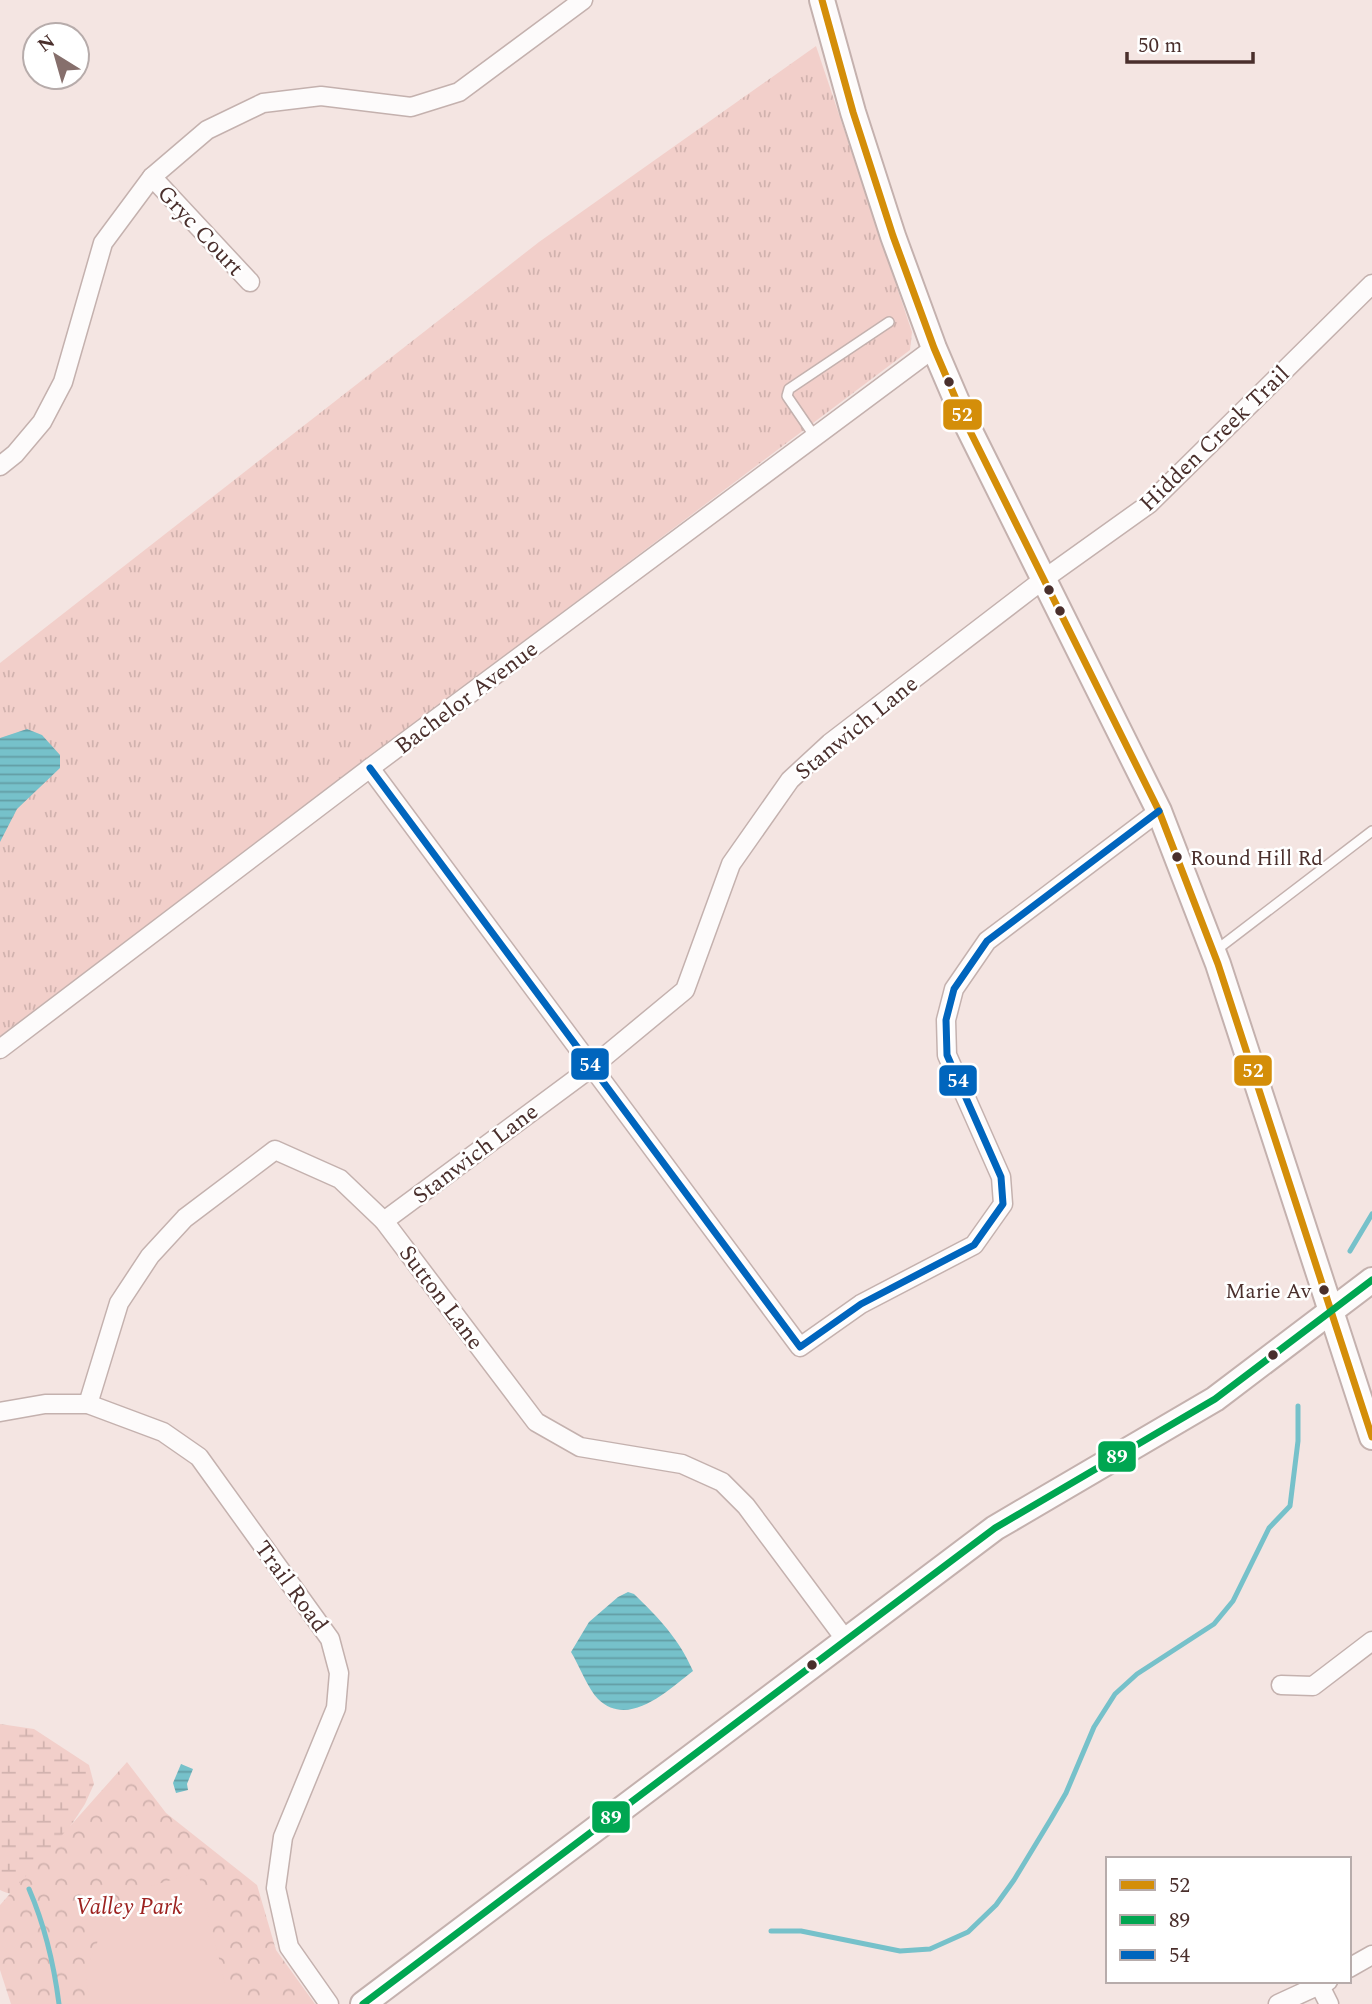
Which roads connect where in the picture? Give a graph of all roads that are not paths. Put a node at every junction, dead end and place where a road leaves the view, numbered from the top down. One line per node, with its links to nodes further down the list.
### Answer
1 (583, 0): 3 (street)
2 (822, 0): 7 (main road)
3 (152, 177): 4 (street, Gryc Court); 9 (street)
4 (250, 282)
5 (1372, 284): 10 (street, Hidden Creek Trail)
6 (889, 322): 8 (lane)
7 (934, 348): 8 (street, Bachelor Avenue); 10 (main road)
8 (815, 437): 11 (street, Bachelor Avenue)
9 (0, 466)
10 (1044, 579): 12 (main road); 16 (street, Stanwich Lane)
11 (370, 768): 15 (street, Bachelor Avenue); 16 (street)
12 (1159, 811): 14 (main road); 16 (street)
13 (1372, 831): 14 (lane)
14 (1213, 952): 19 (main road)
15 (0, 1049)
16 (592, 1067): 17 (street, Stanwich Lane)
17 (384, 1221): 20 (street, Sutton Lane); 23 (street, Sutton Lane)
18 (1372, 1280): 19 (main road)
19 (1331, 1311): 22 (main road); 23 (main road)
20 (88, 1404): 21 (street, Trail Road); 29 (street, Trail Road)
21 (0, 1412)
22 (1372, 1437)
23 (845, 1639): 30 (main road)
24 (1372, 1642): 25 (street)
25 (1281, 1685)
26 (1372, 1955): 27 (street)
27 (1351, 1967)
28 (1324, 1984): 31 (street); 32 (street)
29 (328, 2004)
30 (362, 2004)
31 (1278, 2004)
32 (1329, 2004)

